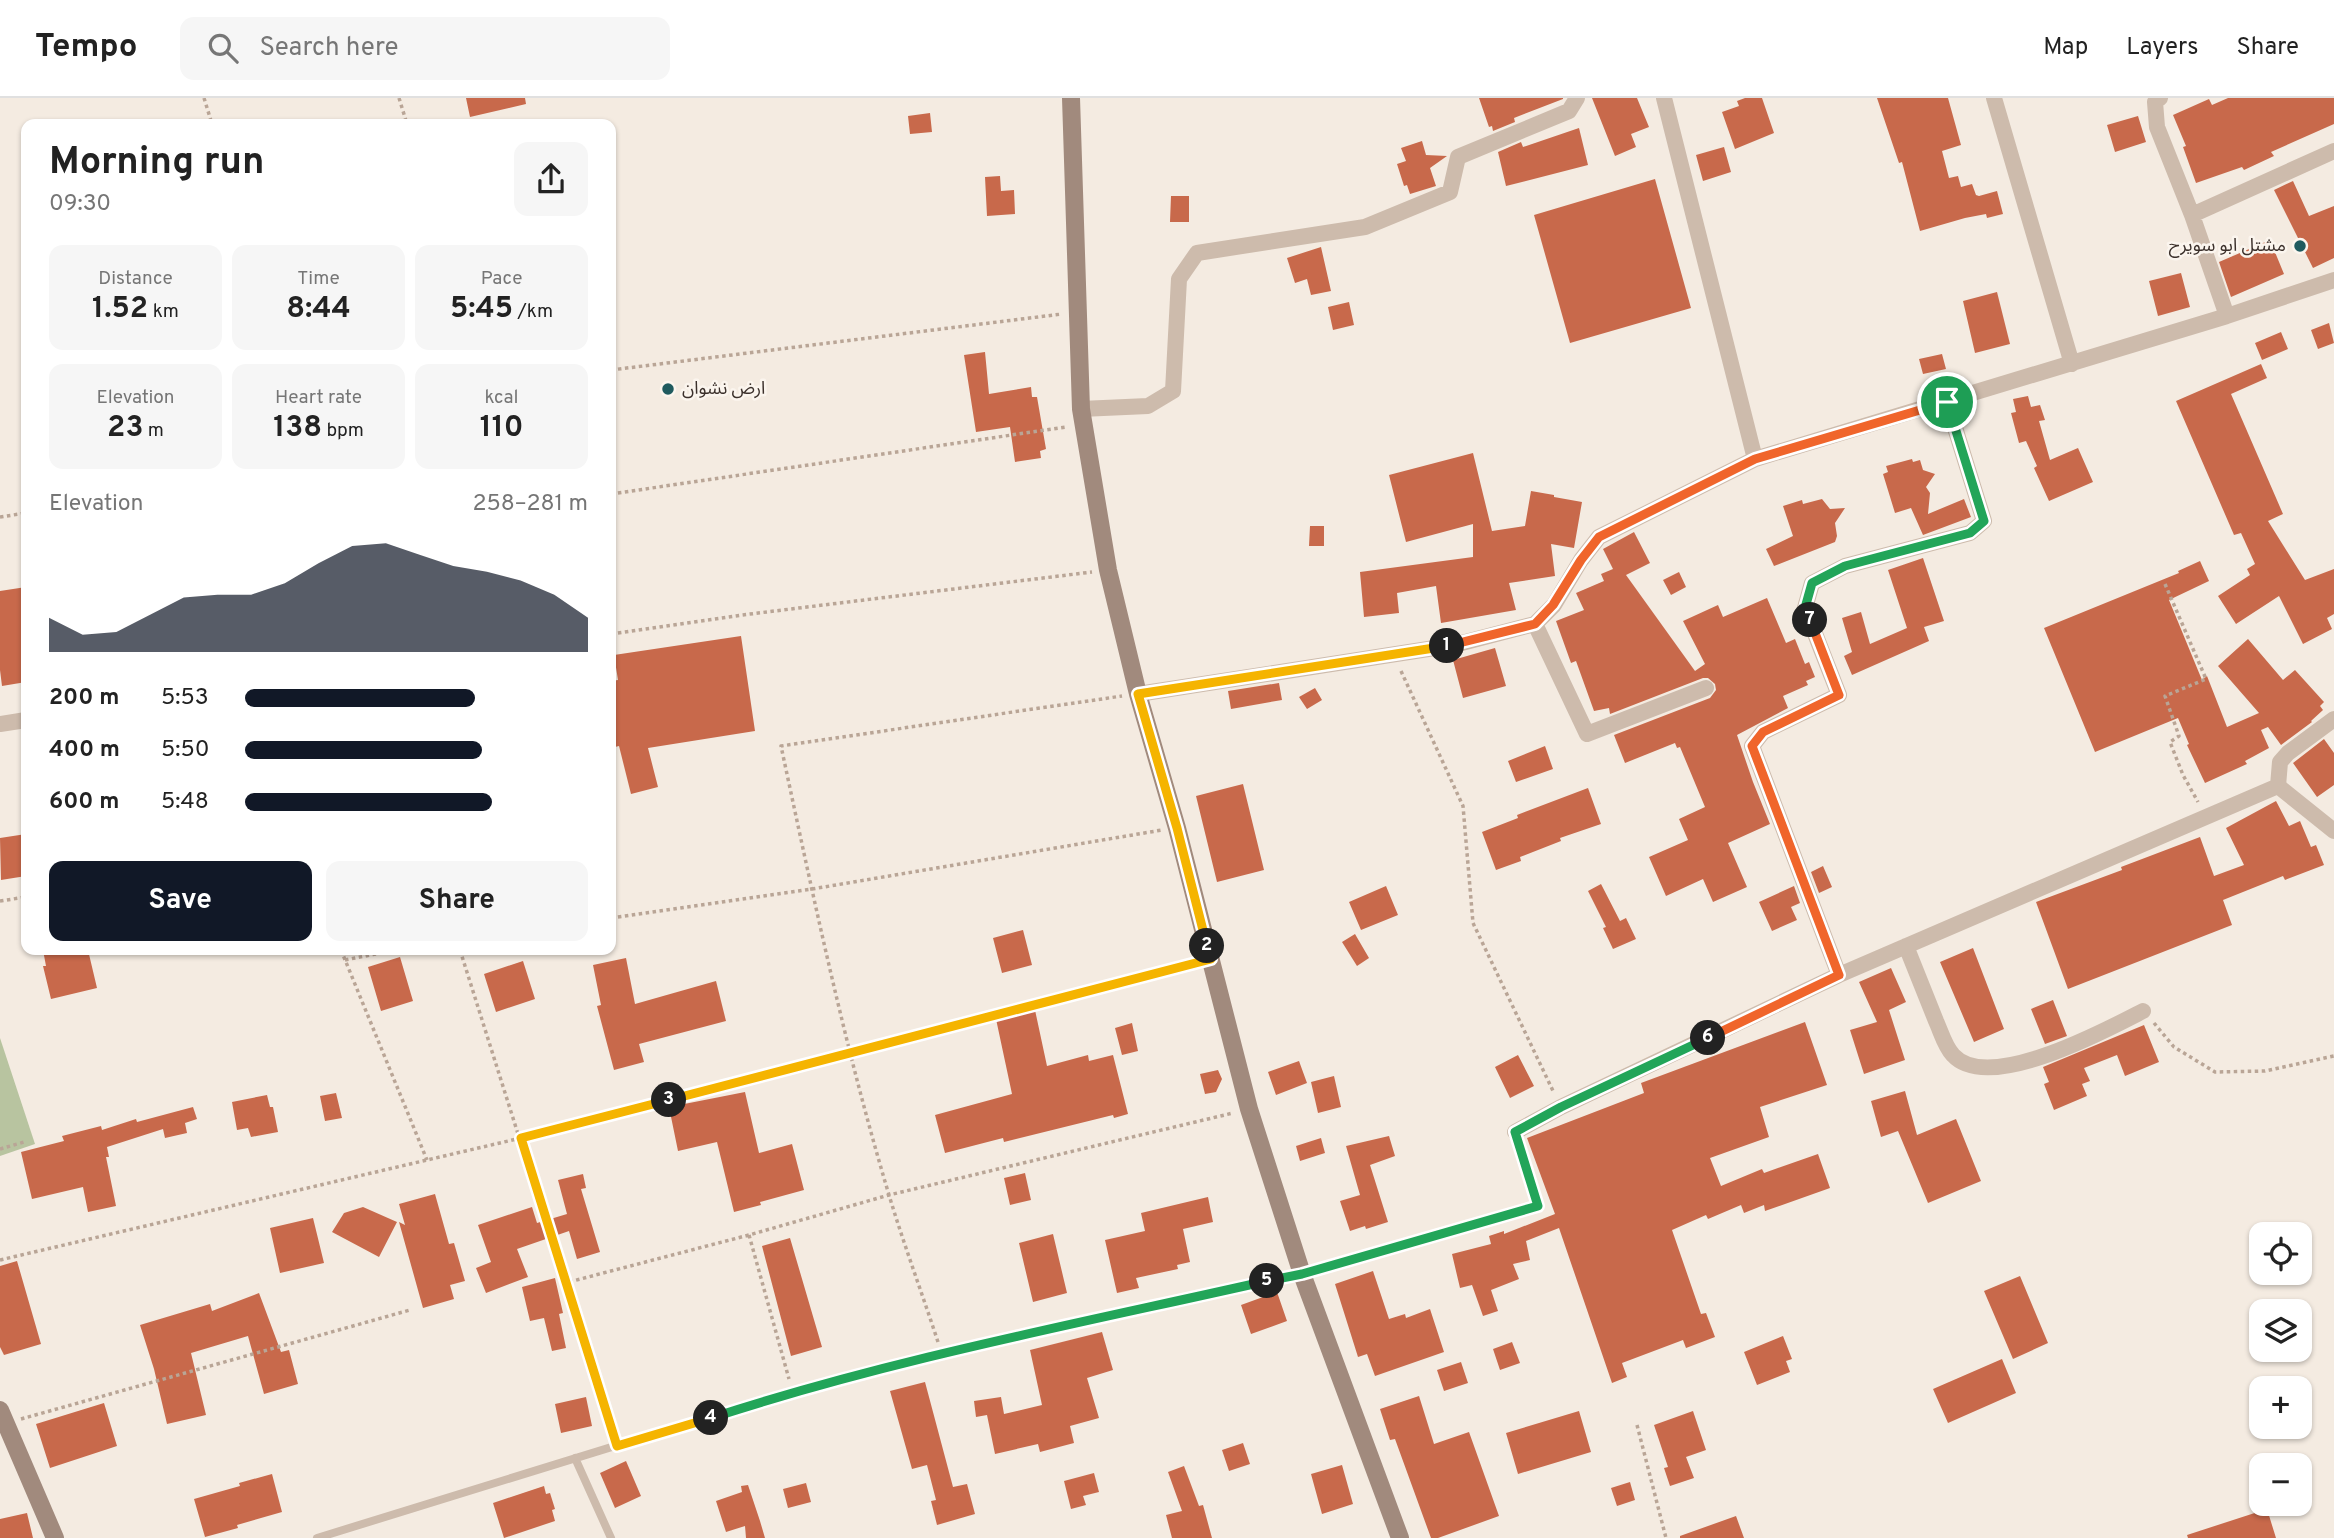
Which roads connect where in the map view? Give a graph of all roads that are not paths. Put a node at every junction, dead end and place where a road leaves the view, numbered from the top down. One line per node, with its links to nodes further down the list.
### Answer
1 (1071, 98): 12 (street)
2 (1577, 98): 12 (street)
3 (1664, 98): 13 (street)
4 (1994, 98): 10 (street)
5 (2160, 98): 7 (street)
6 (2334, 150): 7 (street)
7 (2192, 215): 9 (street)
8 (2334, 280): 9 (street)
9 (2227, 316): 10 (street)
10 (2072, 364): 11 (street)
11 (1947, 402): 13 (street); 23 (street)
12 (1082, 417): 16 (street)
13 (1755, 459): 14 (street)
14 (1535, 624): 15 (street); 16 (street)
15 (1706, 688)
16 (1138, 694): 27 (street)
17 (2334, 719): 20 (street)
18 (21, 721): 19 (street)
19 (0, 724)
20 (2278, 786): 21 (street); 22 (street)
21 (2334, 831)
22 (1906, 946): 23 (street); 24 (street)
23 (1839, 975): 25 (street)
24 (2143, 1011)
25 (1515, 1132)
26 (1538, 1206): 27 (lane)
27 (1302, 1274): 29 (lane); 33 (street)
28 (3, 1417): 30 (street)
29 (575, 1458): 31 (lane); 32 (lane)
30 (55, 1538)
31 (317, 1538)
32 (611, 1538)
33 (1400, 1538)

